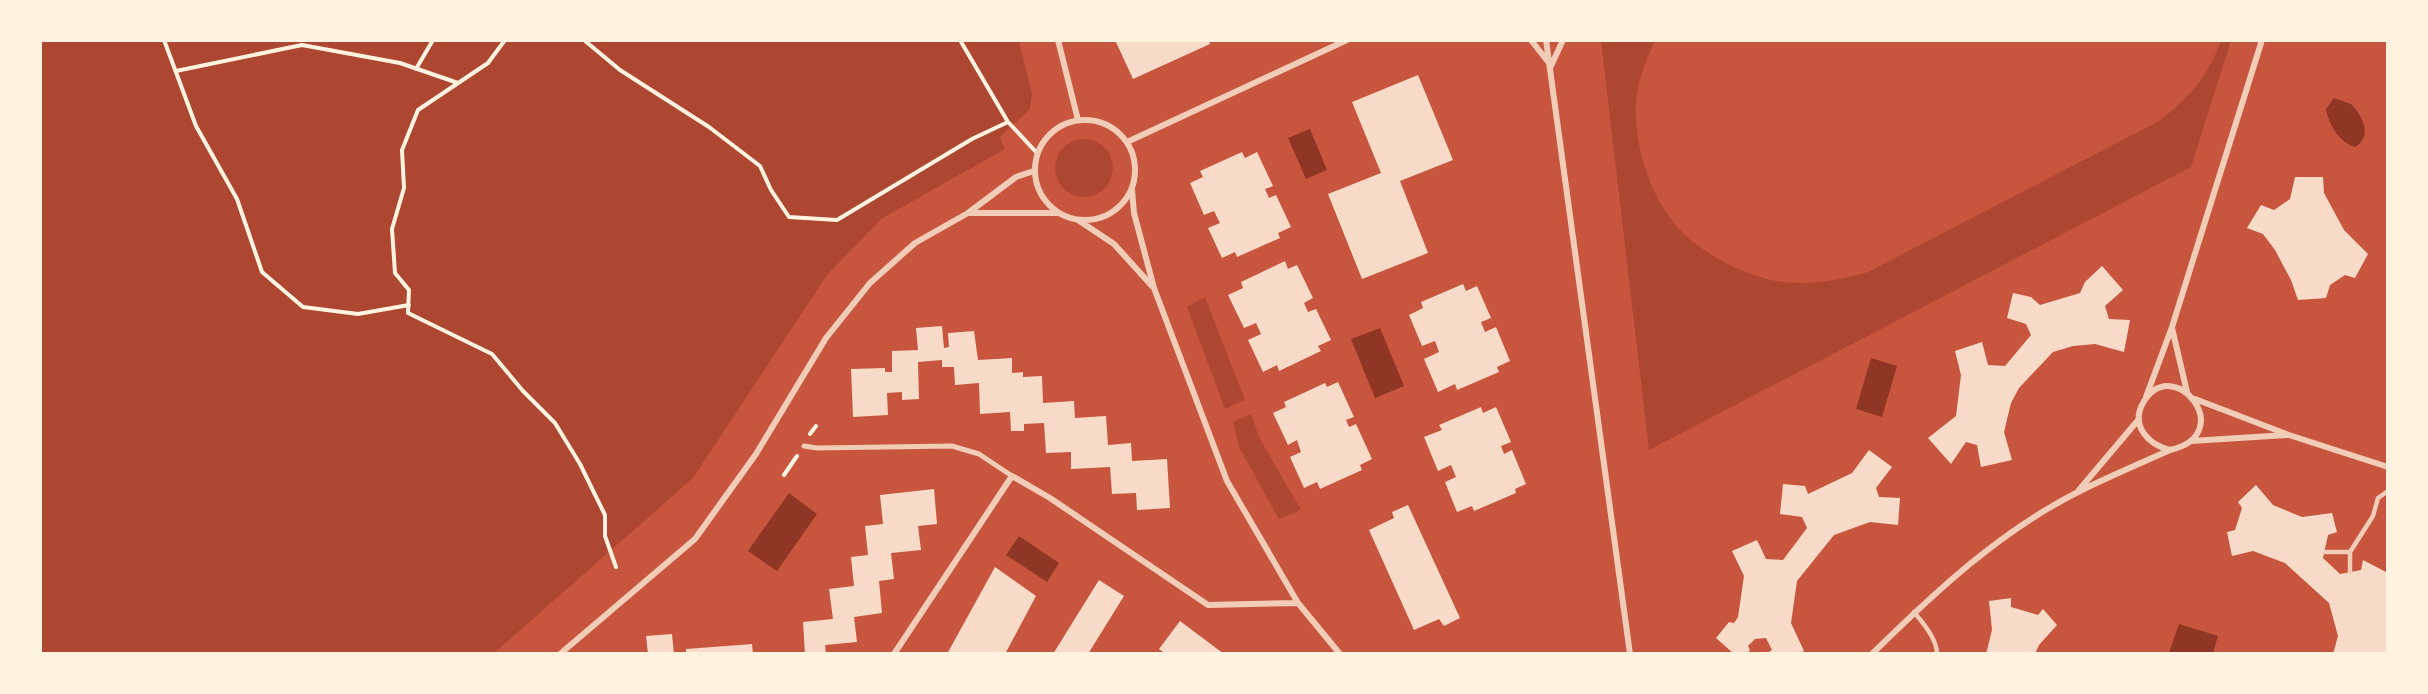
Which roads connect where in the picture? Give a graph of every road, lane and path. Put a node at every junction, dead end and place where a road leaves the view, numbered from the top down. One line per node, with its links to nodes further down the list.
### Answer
1 (85, 40): 2 (path)
2 (93, 40)
3 (164, 40): 16 (path)
4 (433, 40): 15 (path)
5 (505, 40): 17 (path)
6 (584, 40): 19 (path)
7 (960, 40): 19 (path)
8 (1058, 40): 18 (street)
9 (1347, 40): 20 (street)
10 (1531, 40): 14 (street)
11 (1546, 40): 14 (street)
12 (1563, 40): 14 (street)
13 (2262, 40): 29 (street)
14 (1551, 66): 51 (street)
15 (416, 69): 16 (path); 17 (path)
16 (176, 70): 28 (path)
17 (459, 83): 28 (path)
18 (1078, 120): 20 (street); 21 (street)
19 (1008, 122): 21 (path)
20 (1127, 142): 23 (street)
21 (1037, 153): 22 (street)
22 (1034, 171): 24 (street); 25 (street)
23 (1132, 190): 26 (street); 27 (street)
24 (968, 213): 25 (street); 48 (street)
25 (1058, 213): 26 (street)
26 (1078, 220): 27 (street)
27 (1154, 288): 46 (street)
28 (409, 305): 44 (path)
29 (2172, 327): 30 (street); 31 (street)
30 (2187, 392): 31 (street); 32 (street)
31 (2146, 397): 33 (street)
32 (2194, 399): 34 (street); 35 (street)
33 (2139, 419): 37 (street); 41 (street)
34 (2289, 435): 35 (street); 38 (street)
35 (2191, 441): 37 (street)
36 (804, 446): 39 (street)
37 (2170, 450): 41 (street)
38 (2388, 467)
39 (1011, 476): 46 (street); 49 (street)
40 (2388, 491): 43 (lane)
41 (2077, 493): 47 (street)
42 (2325, 552): 43 (lane)
43 (2350, 552): 45 (lane)
44 (616, 567)
45 (2350, 572)
46 (1298, 603): 50 (street)
47 (1914, 612): 52 (street); 53 (lane)
48 (560, 654)
49 (894, 654)
50 (1340, 654)
51 (1630, 654)
52 (1872, 654)
53 (1937, 654)

